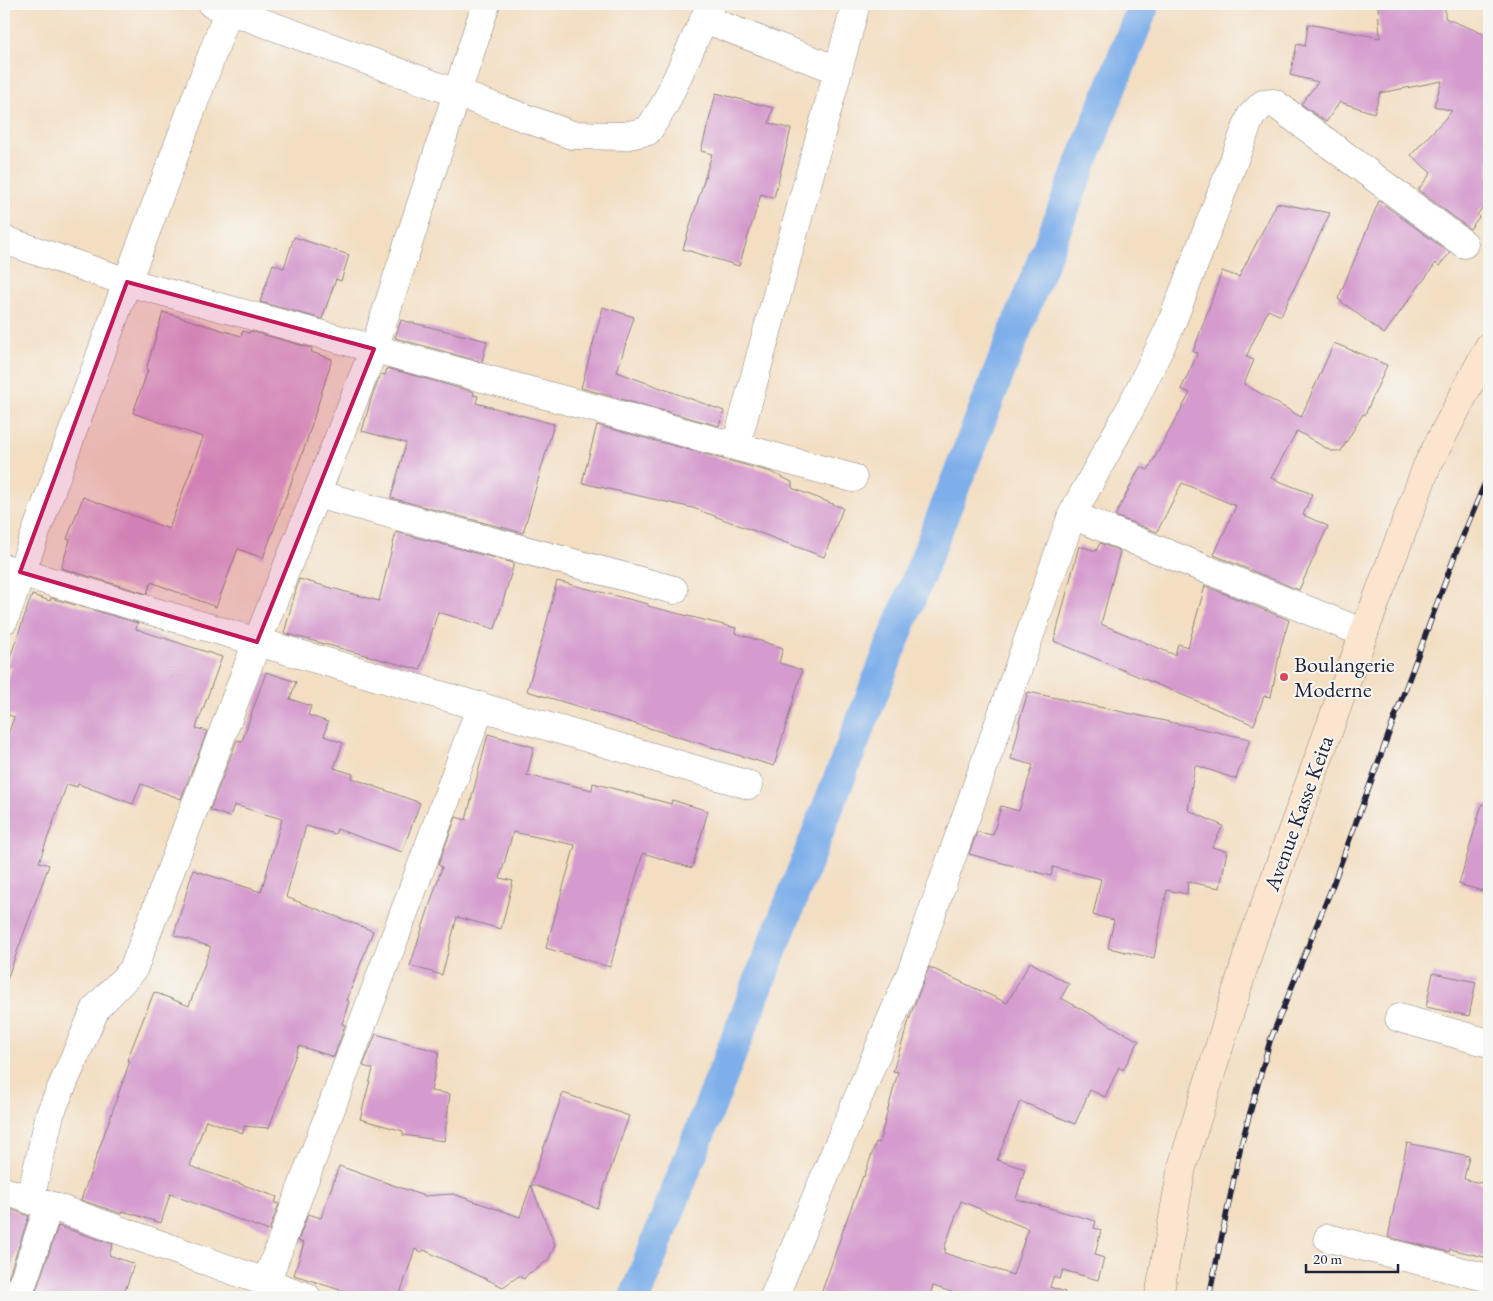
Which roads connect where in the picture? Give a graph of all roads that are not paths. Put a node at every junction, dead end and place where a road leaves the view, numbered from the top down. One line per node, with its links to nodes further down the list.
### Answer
1 (486, 4): 6 (street)
2 (856, 4): 5 (street)
3 (223, 6): 6 (street); 9 (street)
4 (708, 11): 5 (street); 6 (street)
5 (838, 70): 12 (street)
6 (457, 93): 11 (street)
7 (4, 240): 9 (street)
8 (1464, 244): 15 (street)
9 (126, 282): 11 (street); 16 (street)
10 (1489, 346): 19 (main road, Avenue Kasse Keita)
11 (374, 349): 12 (street); 14 (street)
12 (736, 446): 13 (street)
13 (852, 478)
14 (316, 494): 17 (street); 20 (street)
15 (1072, 515): 19 (street); 32 (street)
16 (12, 570): 18 (street); 20 (street)
17 (674, 590)
18 (4, 620)
19 (1364, 632): 33 (main road, Avenue Kasse Keita)
20 (257, 642): 21 (street); 26 (street)
21 (481, 706): 22 (street); 29 (street)
22 (749, 785)
23 (1399, 1018): 24 (street)
24 (1489, 1042)
25 (4, 1191): 26 (street)
26 (39, 1203): 29 (street); 30 (street)
27 (1328, 1238): 28 (street)
28 (1489, 1278)
29 (266, 1283): 31 (street)
30 (18, 1297)
31 (307, 1297)
32 (774, 1297)
33 (1159, 1297)

